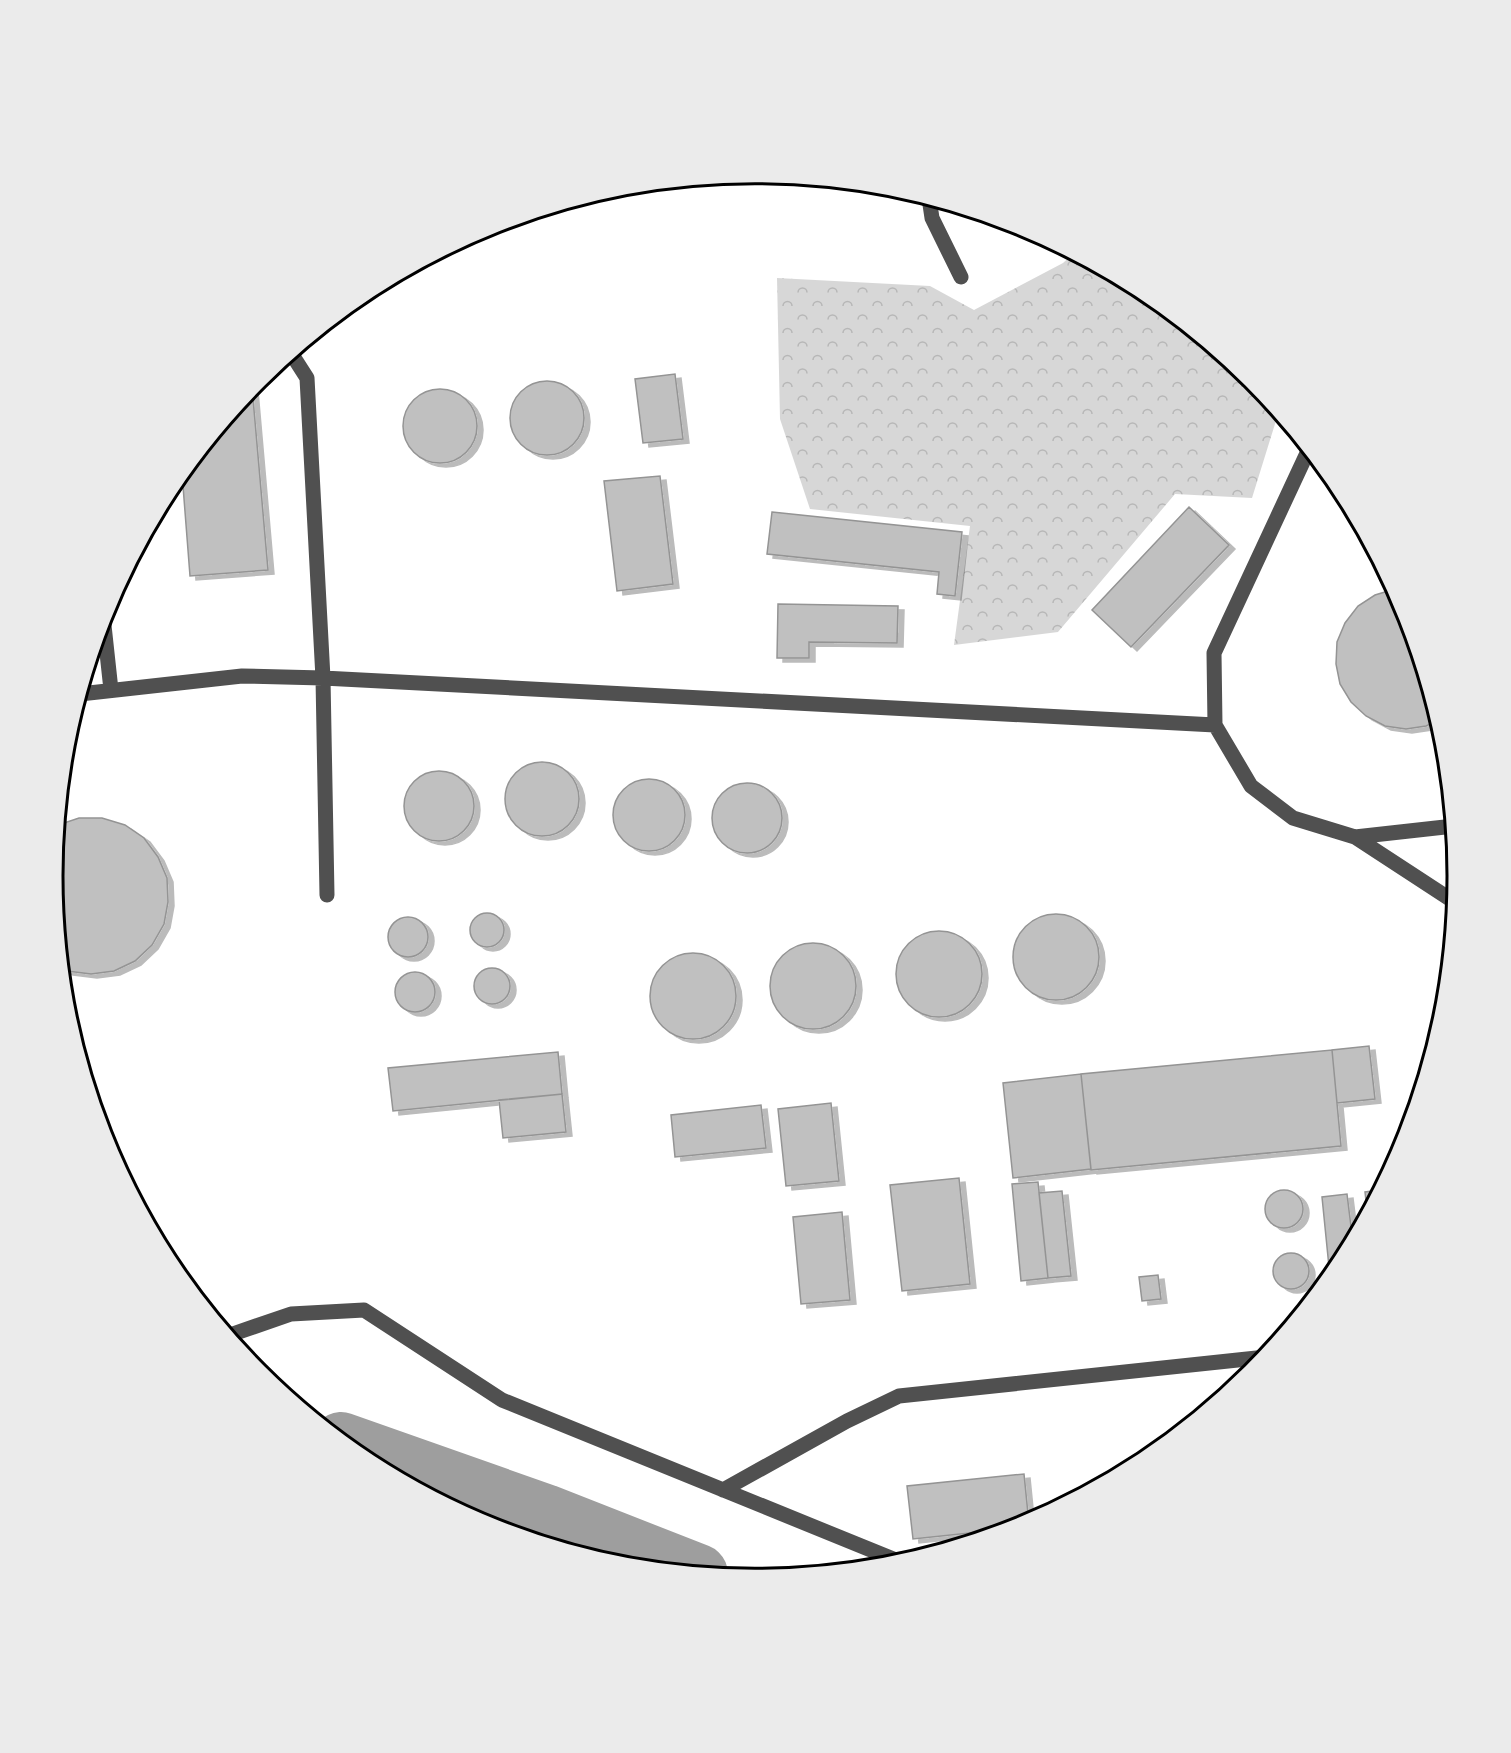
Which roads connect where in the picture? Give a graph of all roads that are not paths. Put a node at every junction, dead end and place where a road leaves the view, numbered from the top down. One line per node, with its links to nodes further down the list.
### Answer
1 (930, 207): 2 (street)
2 (961, 277)
3 (295, 360): 6 (street)
4 (1305, 456): 9 (street)
5 (106, 638): 7 (street)
6 (323, 678): 7 (street); 9 (street); 12 (street)
7 (111, 690): 8 (street)
8 (88, 693)
9 (1215, 725): 11 (street)
10 (1447, 827): 11 (street)
11 (1355, 837): 13 (street)
12 (327, 895)
13 (1448, 897)
14 (235, 1333): 16 (street)
15 (1251, 1360): 16 (street)
16 (723, 1490): 17 (street)
17 (887, 1557)

